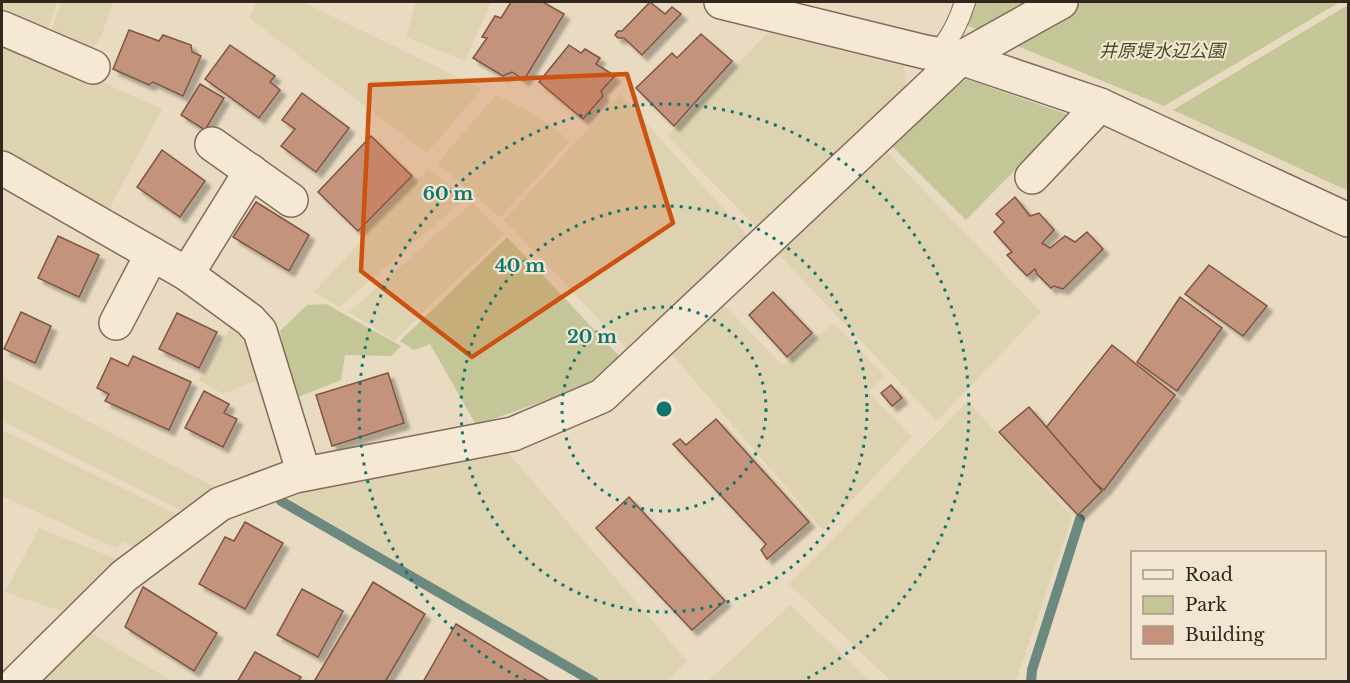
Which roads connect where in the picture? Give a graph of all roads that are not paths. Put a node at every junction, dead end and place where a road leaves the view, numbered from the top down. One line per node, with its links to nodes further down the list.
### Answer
1 (721, 2): 5 (street)
2 (965, 2): 5 (lane)
3 (1061, 2): 5 (street)
4 (2, 28): 6 (street)
5 (950, 56): 7 (street); 17 (street)
6 (93, 67)
7 (1100, 105): 11 (street); 13 (street)
8 (212, 144): 10 (street)
9 (2, 168): 14 (street)
10 (251, 171): 12 (street); 15 (street)
11 (1032, 177)
12 (291, 200)
13 (1348, 220)
14 (152, 254): 15 (street); 16 (street)
15 (186, 274): 17 (street)
16 (116, 323)
17 (304, 474): 18 (street)
18 (17, 681)

